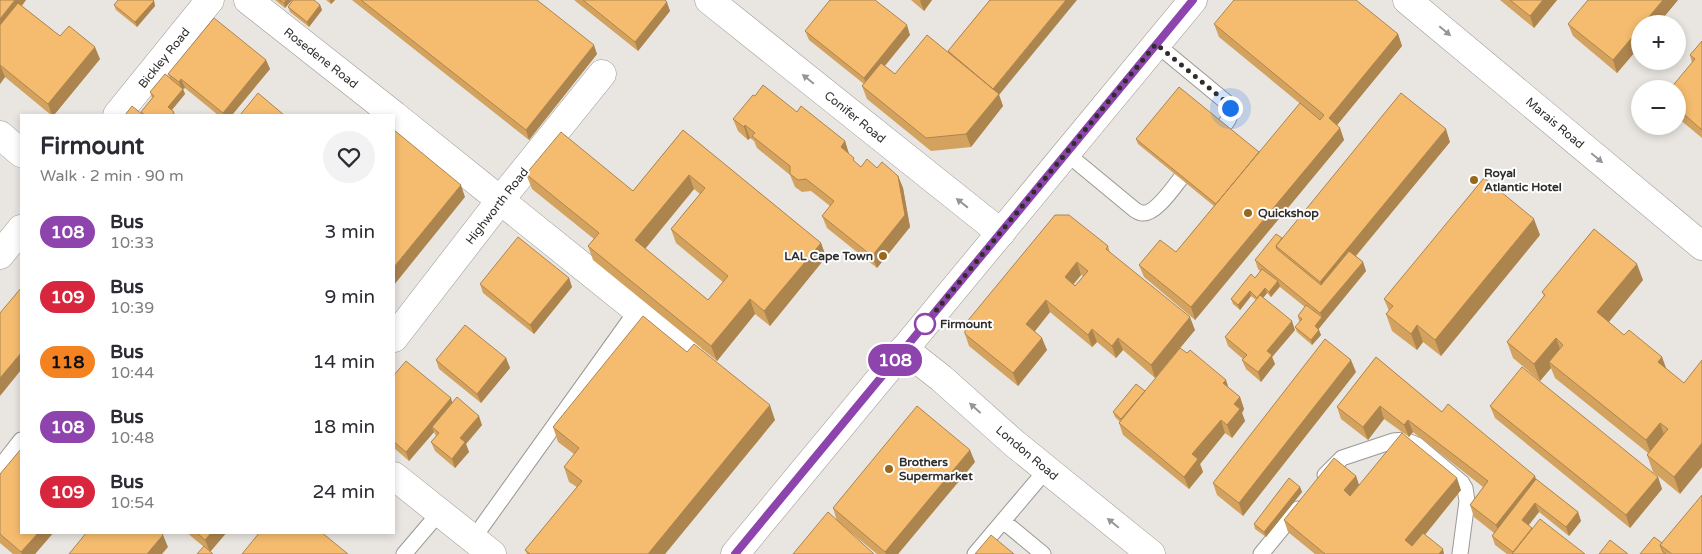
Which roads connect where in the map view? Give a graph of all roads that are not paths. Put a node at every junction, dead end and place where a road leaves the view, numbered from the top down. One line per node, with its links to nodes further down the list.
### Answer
1 (210, 0): 8 (street, Bickley Road)
2 (248, 0): 9 (street, Rosedene Road)
3 (709, 0): 18 (street, Conifer Road, one-way to 3)
4 (1193, 0): 6 (street)
5 (1408, 0): 19 (street, Marais Road, one-way to 19)
6 (1156, 44): 11 (lane); 14 (street)
7 (602, 74): 16 (street, Highworth Road)
8 (119, 114)
9 (393, 114)
10 (395, 116): 16 (street, Rosedene Road)
11 (1224, 126)
12 (0, 135): 13 (street)
13 (20, 152)
14 (1066, 153): 15 (lane); 18 (street)
15 (1180, 178)
16 (501, 200): 21 (street, Rosedene Road); 22 (street, Highworth Road)
17 (20, 230): 20 (street)
18 (1001, 233): 23 (street)
19 (1702, 246)
20 (0, 255)
21 (637, 310): 24 (street, Rosedene Road); 31 (lane)
22 (395, 337)
23 (904, 349): 27 (street, London Road, one-way to 23); 33 (street)
24 (688, 351)
25 (20, 441): 26 (lane)
26 (0, 466)
27 (1046, 469): 30 (lane); 36 (street, London Road, one-way to 27)
28 (395, 477): 29 (street)
29 (439, 513): 31 (street); 32 (lane)
30 (1003, 521): 34 (lane); 35 (lane)
31 (482, 546)
32 (404, 554)
33 (735, 554)
34 (975, 554)
35 (1042, 554)
36 (1151, 554)
37 (1261, 554): 38 (lane)
38 (1460, 554)

